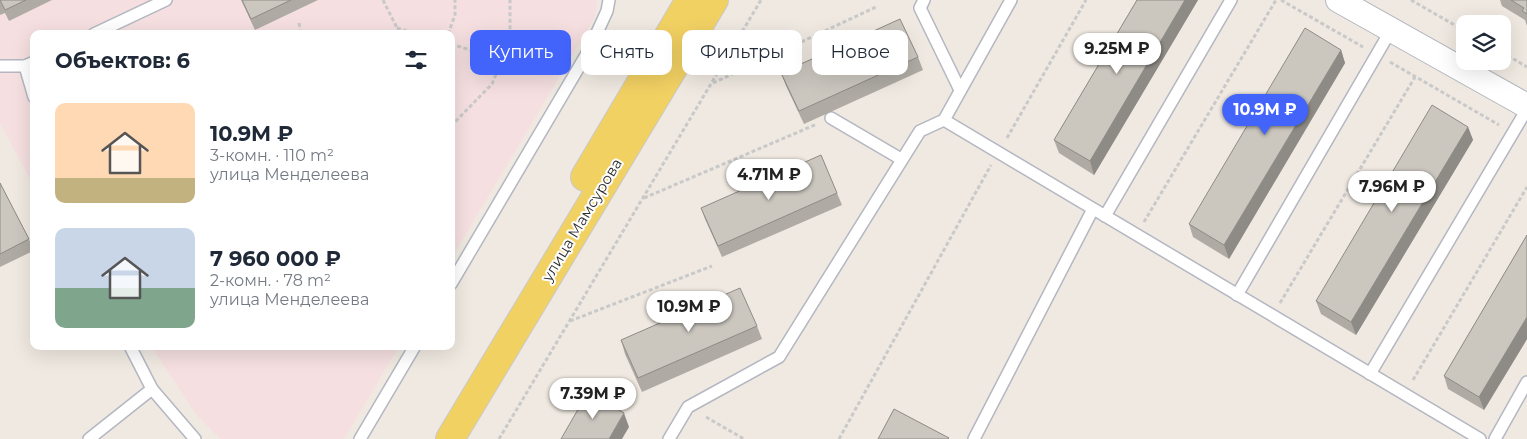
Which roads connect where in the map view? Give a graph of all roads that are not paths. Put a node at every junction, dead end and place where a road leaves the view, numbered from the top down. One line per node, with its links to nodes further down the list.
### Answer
1 (166, 0): 9 (lane)
2 (609, 0): 20 (lane)
3 (690, 0): 30 (main road, улица Мамсурова)
4 (714, 0): 31 (main road, улица Мамсурова)
5 (924, 0): 13 (lane)
6 (1011, 0): 13 (lane)
7 (1232, 0): 19 (lane)
8 (1338, 0): 10 (street)
9 (102, 30)
10 (1391, 30): 14 (street); 21 (lane)
11 (30, 64): 12 (lane)
12 (0, 66)
13 (960, 90): 16 (lane)
14 (1527, 108): 24 (lane)
15 (832, 118): 17 (lane)
16 (944, 120): 17 (lane); 18 (lane)
17 (901, 159): 32 (lane)
18 (1093, 209): 19 (lane); 33 (lane)
19 (1104, 216): 21 (lane)
20 (455, 277)
21 (1237, 294): 24 (lane)
22 (132, 350): 26 (lane)
23 (413, 350): 29 (lane)
24 (1370, 374): 34 (lane)
25 (1527, 382): 35 (lane)
26 (152, 389): 27 (lane); 28 (lane)
27 (89, 439)
28 (195, 439)
29 (360, 439)
30 (431, 439)
31 (450, 439)
32 (669, 439)
33 (974, 439)
34 (1480, 439)
35 (1495, 439)

